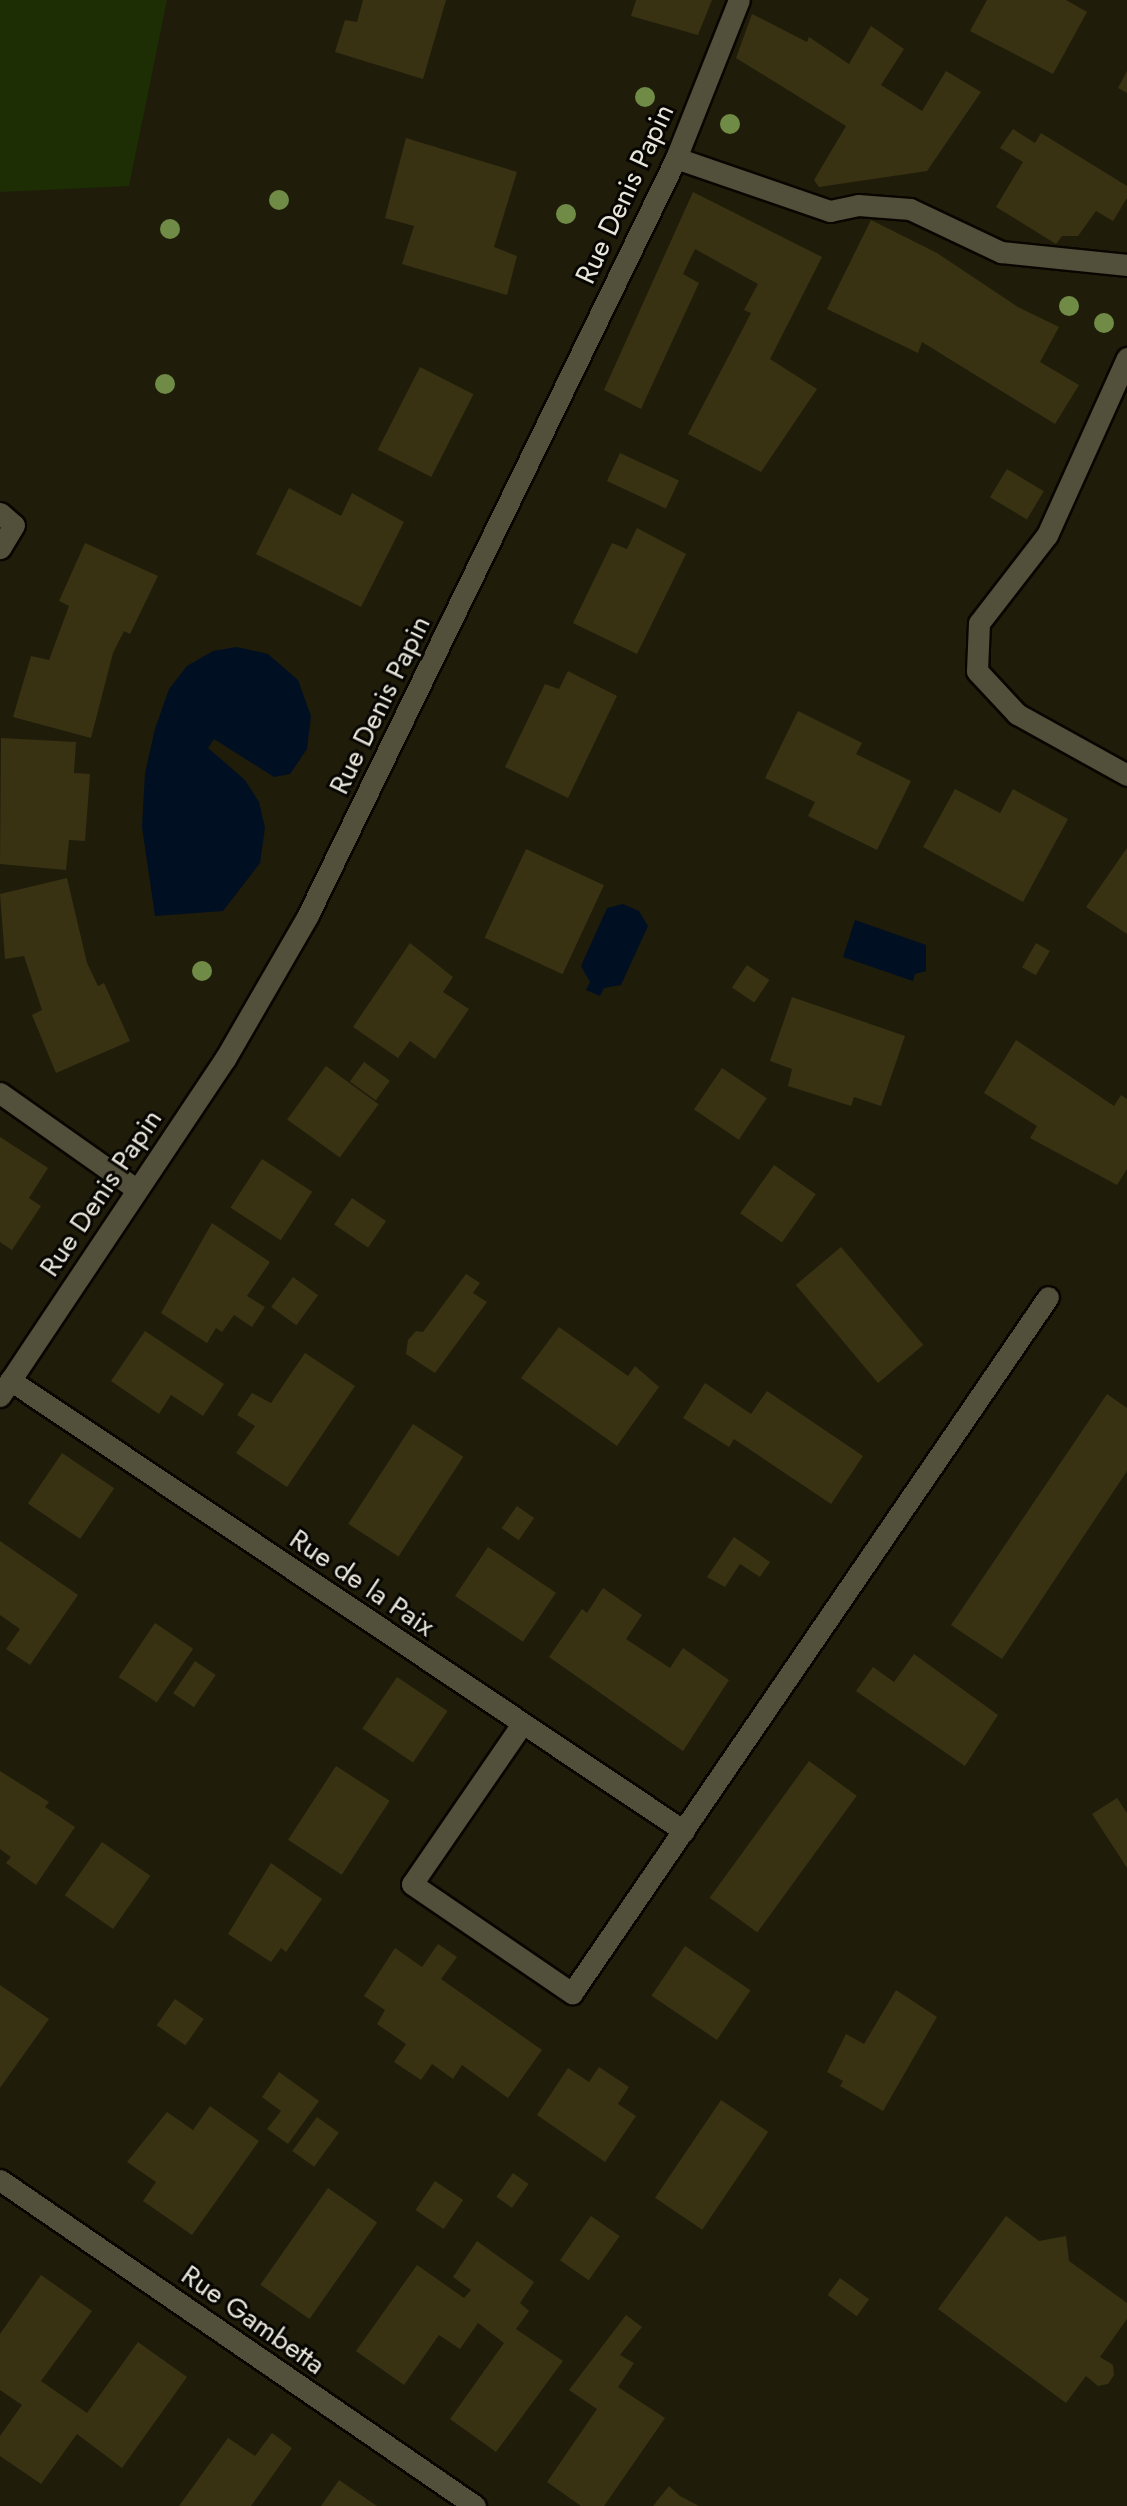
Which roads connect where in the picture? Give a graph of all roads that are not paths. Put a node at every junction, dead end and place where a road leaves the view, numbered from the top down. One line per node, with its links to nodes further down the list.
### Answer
1 (739, 0): 2 (street, Rue Denis Papin)
2 (676, 158): 3 (street); 9 (street, Rue Denis Papin)
3 (1127, 265)
4 (1127, 358): 7 (street)
5 (7, 519): 6 (street)
6 (0, 548)
7 (1127, 775)
8 (0, 1093): 9 (street)
9 (136, 1189): 11 (street, Rue Denis Papin)
10 (1048, 1297): 13 (street)
11 (5, 1388): 12 (street, Rue de la Paix)
12 (522, 1724): 13 (street, Rue de la Paix); 13 (street)
13 (684, 1831)
14 (0, 2180): 15 (street, Rue Gambetta)
15 (475, 2506)

